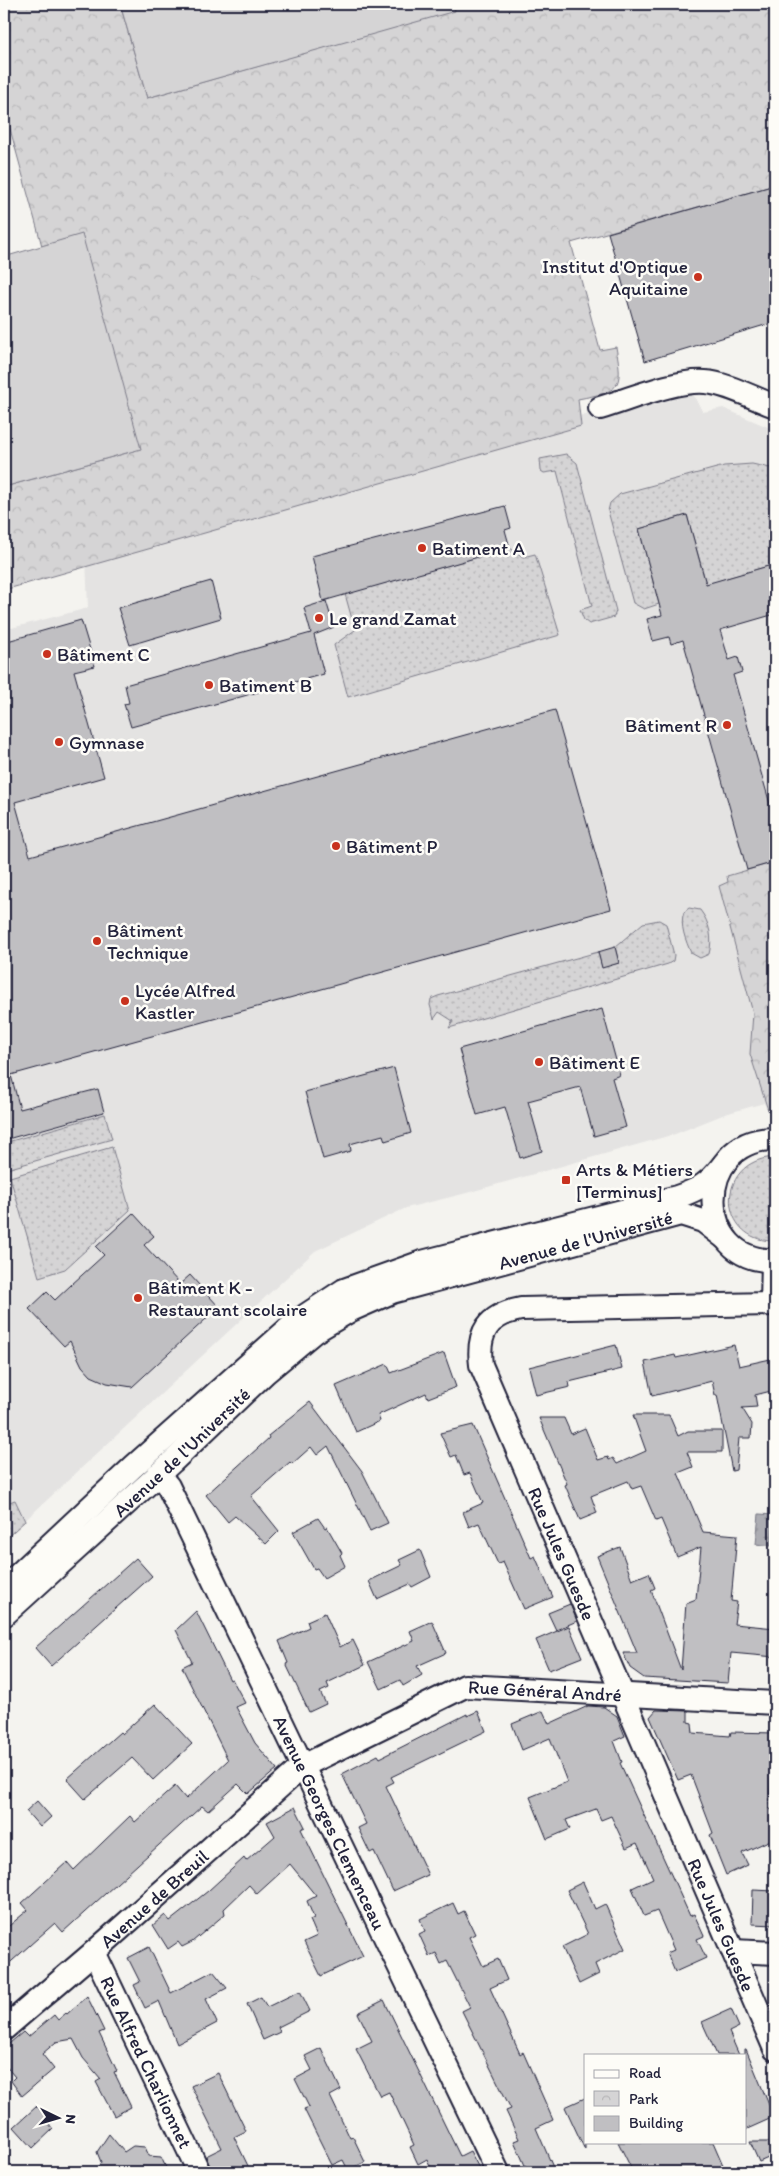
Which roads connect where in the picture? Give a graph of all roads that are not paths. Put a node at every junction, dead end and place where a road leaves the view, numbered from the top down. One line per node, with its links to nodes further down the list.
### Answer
1 (775, 406): 2 (street)
2 (600, 408)
3 (775, 1139): 4 (street, Avenue de l'Université)
4 (723, 1165): 5 (street); 6 (street, Avenue de l'Université)
5 (725, 1238): 6 (street, Avenue de l'Université); 7 (street, Avenue de l'Université)
6 (466, 1261): 8 (street, Avenue de l'Université)
7 (774, 1261): 9 (street)
8 (365, 1292): 10 (street, Avenue de l'Université); 11 (street, Avenue de l'Université)
9 (774, 1304): 13 (street, Rue Jules Guesde)
10 (158, 1474): 12 (street, Avenue de l'Université); 15 (street, Avenue Georges Clemenceau)
11 (4, 1588)
12 (4, 1615)
13 (624, 1694): 14 (street, Rue Général André); 15 (street, Rue Général André); 16 (street, Rue Jules Guesde)
14 (775, 1702)
15 (303, 1766): 17 (street, Avenue de Breuil); 22 (street, Avenue Georges Clemenceau)
16 (733, 1951): 18 (street); 20 (street, Rue Jules Guesde)
17 (94, 1952): 19 (street, Avenue de Breuil); 21 (street, Rue Alfred Charlionnet)
18 (775, 1953)
19 (4, 2029)
20 (775, 2049)
21 (199, 2172)
22 (498, 2172)

